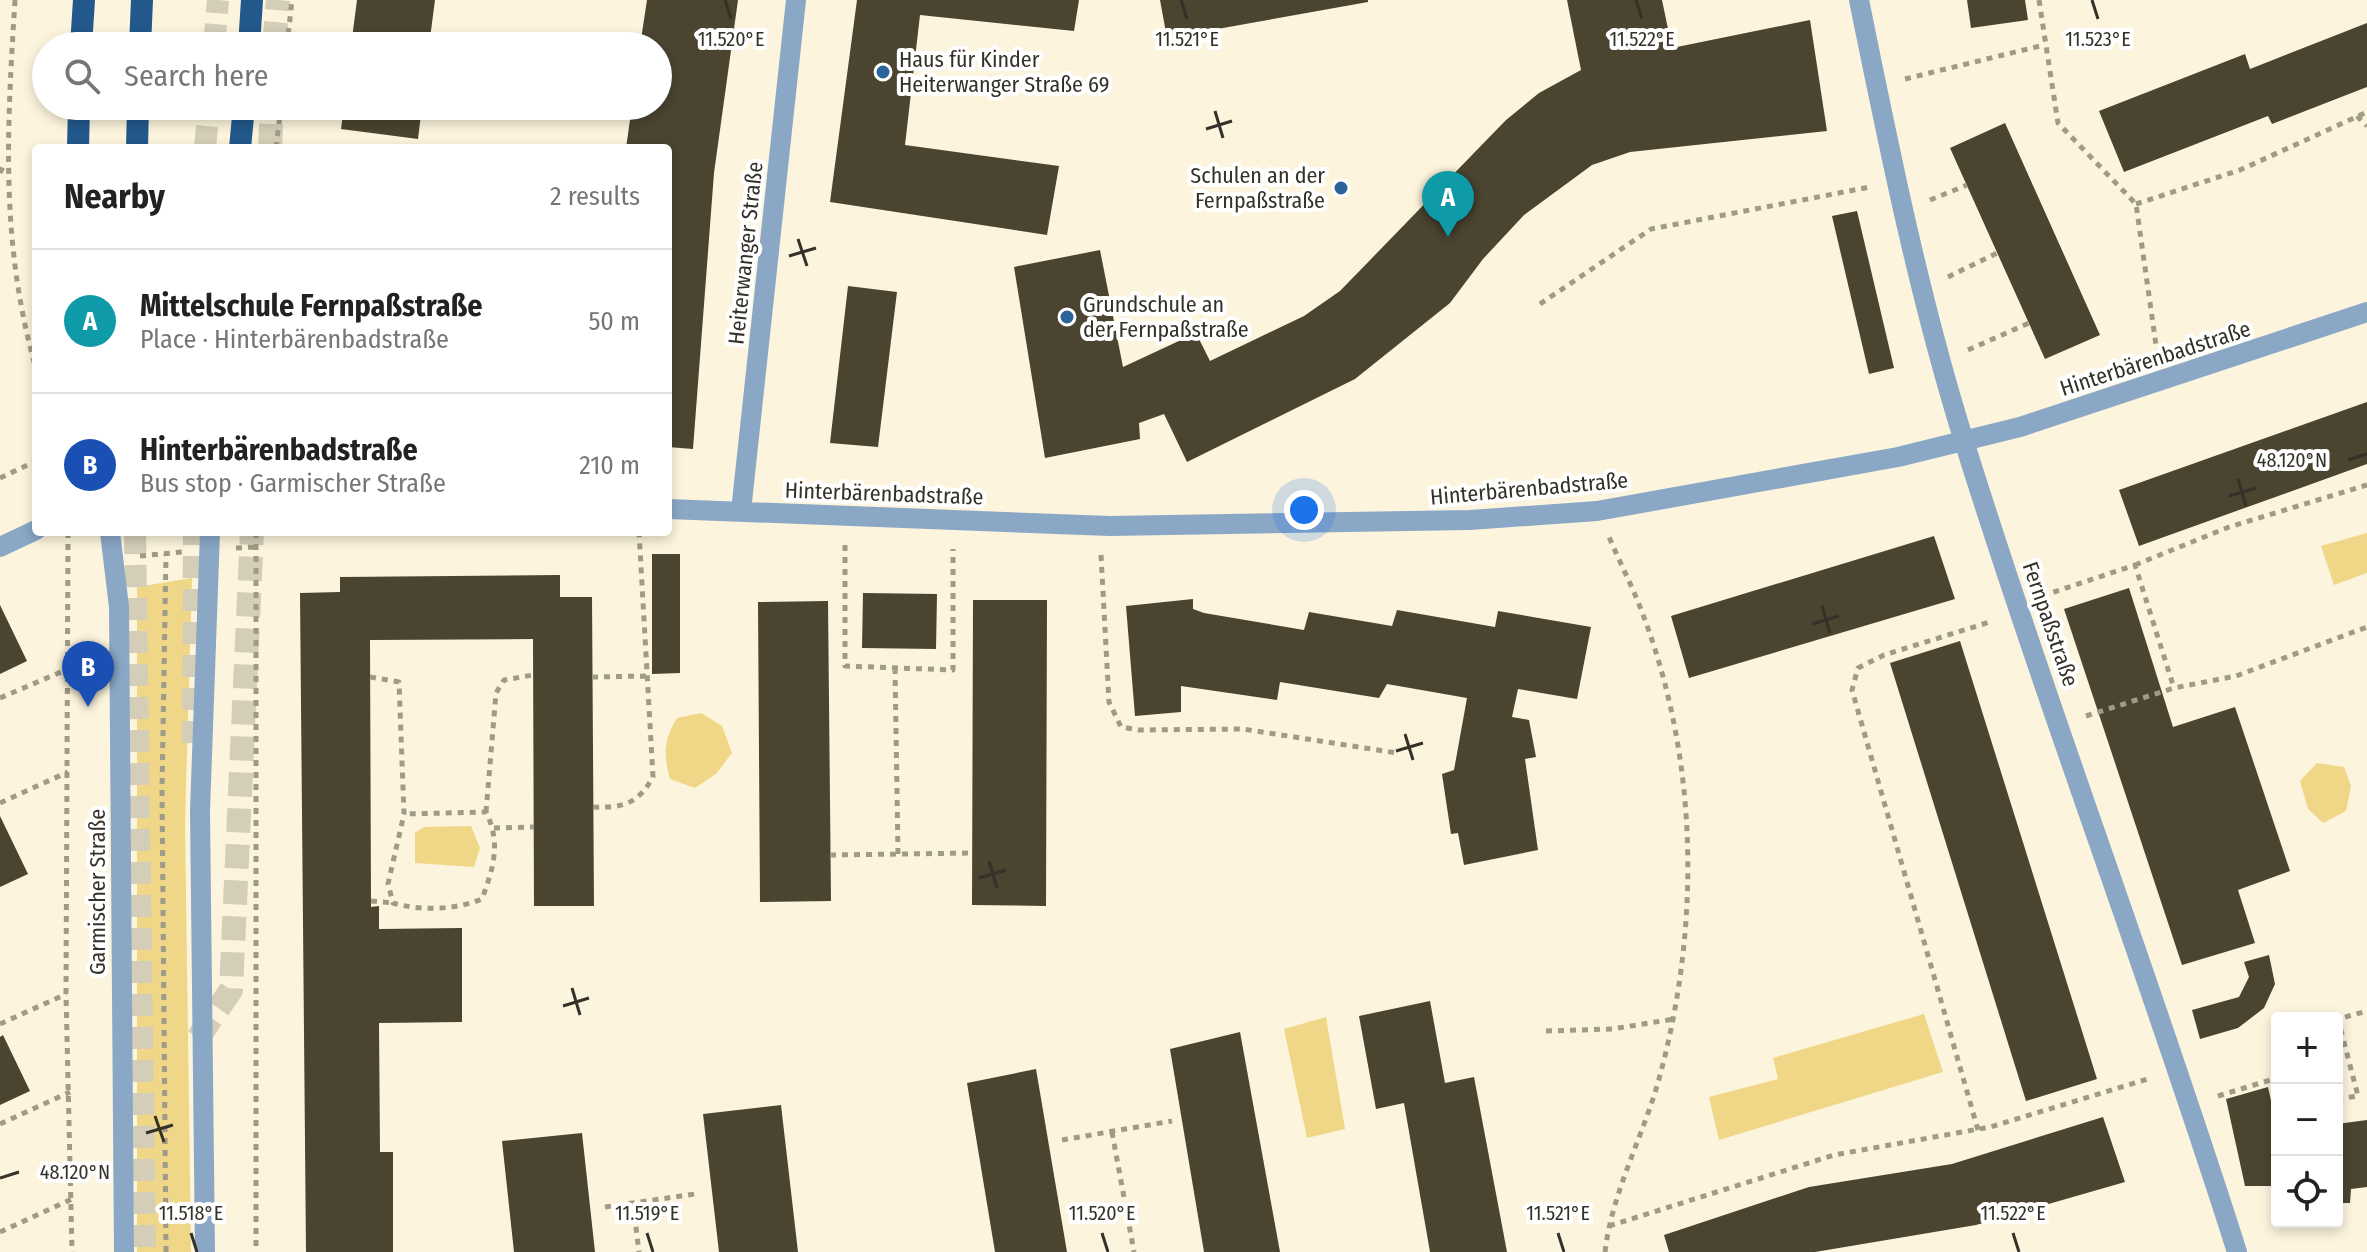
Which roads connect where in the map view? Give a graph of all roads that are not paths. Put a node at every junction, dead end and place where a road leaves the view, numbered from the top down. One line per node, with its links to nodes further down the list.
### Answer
1 (84, 0): 6 (highway)
2 (142, 0): 7 (highway)
3 (252, 0): 8 (highway)
4 (796, 0): 18 (street, Heiterwanger Straße)
5 (1859, 0): 16 (street, Fernpaßstraße)
6 (82, 32)
7 (141, 32)
8 (250, 32)
9 (79, 120): 12 (highway)
10 (138, 120): 13 (highway)
11 (243, 120): 14 (highway)
12 (78, 144)
13 (137, 144)
14 (240, 144)
15 (2367, 312): 16 (street, Hinterbärenbadstraße)
16 (1964, 440): 18 (street, Hinterbärenbadstraße); 25 (street, Fernpaßstraße)
17 (672, 509): 18 (street, Hinterbärenbadstraße)
18 (741, 511)
19 (32, 532): 22 (street)
20 (111, 536): 23 (street, Garmischer Straße)
21 (208, 541): 24 (street)
22 (0, 547)
23 (124, 1252)
24 (205, 1252)
25 (2237, 1252)

